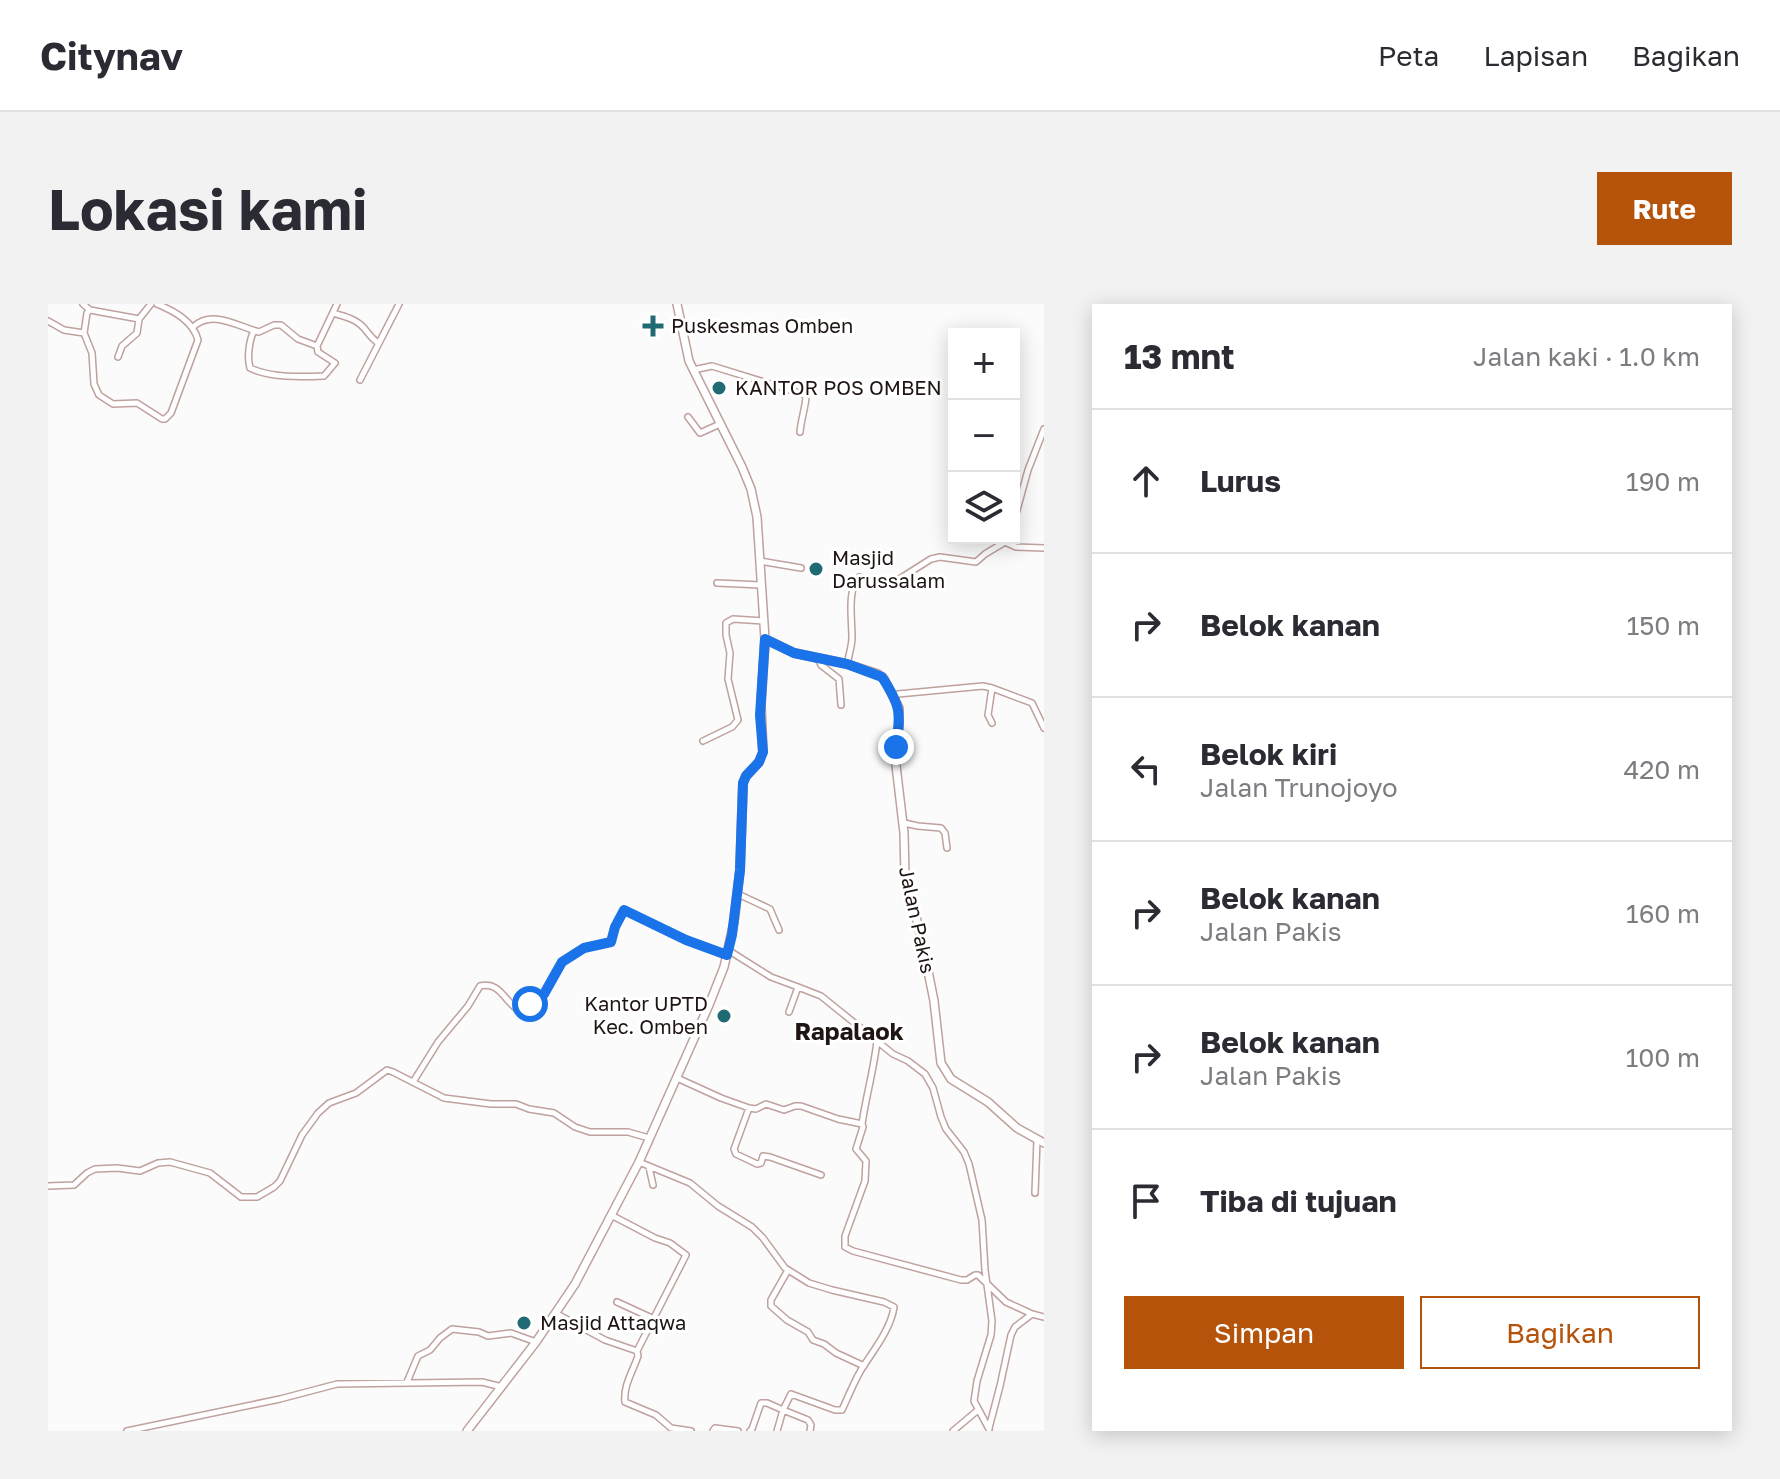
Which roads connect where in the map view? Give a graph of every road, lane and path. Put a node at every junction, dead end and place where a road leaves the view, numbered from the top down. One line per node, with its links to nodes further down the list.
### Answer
1 (83, 304): 6 (street)
2 (154, 304): 8 (street); 10 (street)
3 (337, 304): 7 (street)
4 (399, 304): 13 (street)
5 (677, 304): 16 (street)
6 (90, 310): 8 (street); 12 (street)
7 (333, 313): 13 (street); 14 (street)
8 (139, 319): 15 (street)
9 (48, 321): 12 (street)
10 (193, 327): 11 (street); 12 (street)
11 (255, 331): 14 (street); 14 (street)
12 (84, 333)
13 (378, 343): 17 (street)
14 (317, 346)
15 (118, 357)
16 (693, 370): 19 (street); 21 (street)
17 (360, 380)
18 (688, 417): 19 (street)
19 (720, 424): 26 (street)
20 (1044, 429): 22 (street)
21 (800, 432)
22 (1020, 499)
23 (1000, 544): 33 (street)
24 (1012, 544): 25 (street)
25 (1044, 548)
26 (759, 561): 27 (street); 29 (street)
27 (801, 568)
28 (717, 583): 29 (street)
29 (761, 585): 30 (street)
30 (764, 621): 31 (street); 39 (street)
31 (765, 639): 32 (street); 42 (street)
32 (818, 659): 33 (street); 36 (street)
33 (847, 664): 35 (street)
34 (992, 688): 35 (street); 37 (street); 38 (street)
35 (893, 697): 40 (street, Jalan Pakis)
36 (841, 705)
37 (992, 723)
38 (1044, 728)
39 (703, 741)
40 (903, 822): 41 (street); 53 (street, Jalan Pakis)
41 (947, 848)
42 (738, 894): 43 (street); 44 (street)
43 (779, 930)
44 (727, 952): 45 (street); 48 (street); 49 (street)
45 (798, 987): 46 (street); 47 (street)
46 (789, 1012)
47 (877, 1040): 51 (street); 62 (street)
48 (677, 1078): 50 (street); 52 (street)
49 (413, 1082): 52 (street); 58 (street)
50 (749, 1108): 51 (street); 56 (street)
51 (862, 1124): 62 (street)
52 (650, 1139): 54 (street)
53 (1041, 1142): 59 (street)
54 (639, 1162): 55 (street); 60 (street)
55 (648, 1166): 57 (street); 61 (street)
56 (821, 1175)
57 (653, 1185)
58 (48, 1186)
59 (1035, 1193)
60 (611, 1215): 64 (street); 67 (street)
61 (788, 1270): 70 (street); 70 (street)
62 (987, 1283): 65 (street); 74 (street)
63 (617, 1302): 67 (street)
64 (557, 1314): 68 (street); 69 (street)
65 (1032, 1314): 66 (street); 75 (street)
66 (1044, 1317)
67 (654, 1319): 69 (street)
68 (536, 1342): 71 (street); 72 (street)
69 (637, 1351): 78 (street)
70 (864, 1366): 73 (street)
71 (407, 1382): 72 (street); 76 (street)
72 (502, 1387): 77 (street)
73 (783, 1410): 81 (street); 82 (street); 83 (street)
74 (978, 1410): 75 (street); 84 (street)
75 (989, 1430)
76 (127, 1431)
77 (467, 1431)
78 (691, 1431)
79 (713, 1431): 80 (street)
80 (738, 1431)
81 (750, 1431)
82 (777, 1431)
83 (810, 1431)
84 (953, 1431)

